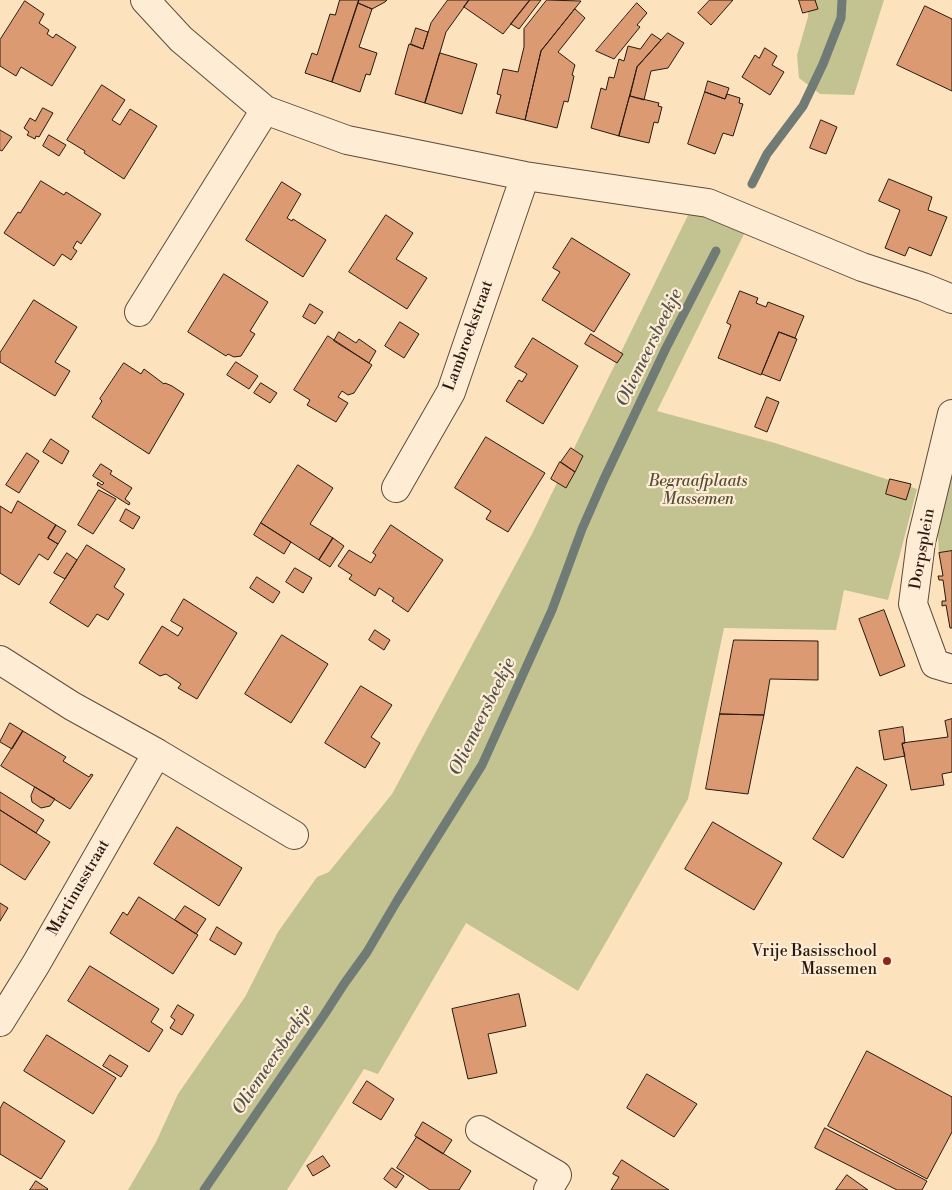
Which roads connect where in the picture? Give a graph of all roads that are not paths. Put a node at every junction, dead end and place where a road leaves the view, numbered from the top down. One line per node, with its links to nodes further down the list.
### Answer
1 (145, 0): 2 (street)
2 (265, 110): 3 (street); 5 (street)
3 (525, 176): 4 (street); 7 (street, Lambroekstraat)
4 (952, 299)
5 (139, 312)
6 (952, 414): 9 (street, Dorpsplein)
7 (396, 488)
8 (0, 660): 10 (street)
9 (952, 669)
10 (157, 753): 11 (street); 12 (street, Martinusstraat)
11 (294, 835)
12 (0, 1022)
13 (480, 1130): 14 (street)
14 (552, 1183)

